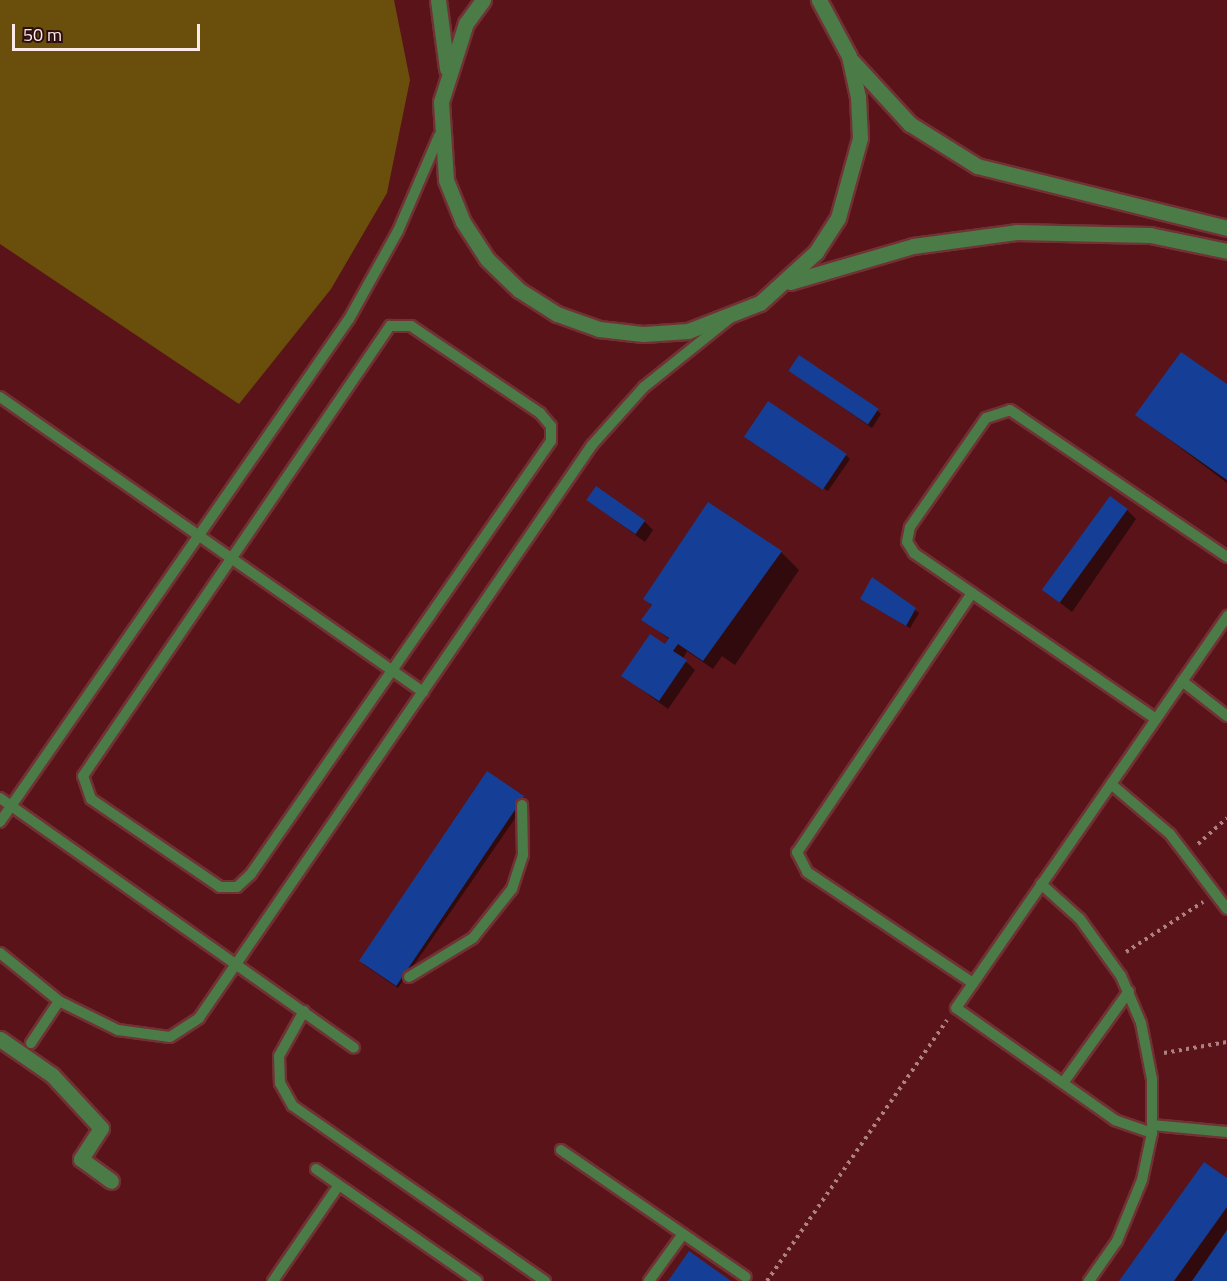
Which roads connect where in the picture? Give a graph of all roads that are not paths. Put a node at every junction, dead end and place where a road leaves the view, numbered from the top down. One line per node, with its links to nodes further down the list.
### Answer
1 (438, 0): 7 (street)
2 (483, 0): 7 (street)
3 (819, 0): 5 (street)
4 (832, 0): 5 (street)
5 (831, 18): 6 (street)
6 (849, 56): 9 (street); 11 (street)
7 (447, 69): 8 (street)
8 (440, 136): 12 (street); 14 (lane)
9 (1227, 228)
10 (1227, 251): 11 (street)
11 (787, 283): 12 (street)
12 (731, 318): 21 (lane)
13 (0, 396): 14 (lane)
14 (199, 535): 15 (lane); 27 (lane)
15 (229, 556): 19 (lane); 19 (lane); 19 (lane)
16 (1227, 557): 17 (lane)
17 (972, 593): 23 (lane); 34 (lane)
18 (1227, 616): 20 (lane)
19 (393, 671): 21 (lane)
20 (1182, 681): 22 (lane); 23 (lane)
21 (423, 692): 32 (lane)
22 (1227, 716)
23 (1156, 719): 24 (lane)
24 (1111, 784): 29 (lane); 30 (lane)
25 (0, 798): 27 (lane)
26 (522, 805): 33 (lane)
27 (10, 806): 28 (lane); 32 (lane)
28 (0, 822)
29 (1041, 884): 34 (lane); 35 (lane)
30 (1227, 909)
31 (0, 952): 36 (lane)
32 (237, 963): 36 (lane); 37 (lane)
33 (409, 977)
34 (973, 983): 41 (lane)
35 (1129, 992): 41 (lane); 42 (lane)
36 (59, 1001): 40 (lane)
37 (304, 1011): 39 (lane); 52 (lane)
38 (0, 1038): 40 (street)
39 (354, 1048)
40 (23, 1053): 46 (street)
41 (1063, 1083): 42 (lane)
42 (1152, 1129): 43 (lane); 54 (lane)
43 (1227, 1132)
44 (561, 1150): 48 (lane)
45 (316, 1170): 47 (lane)
46 (111, 1181)
47 (339, 1185): 50 (lane); 51 (lane)
48 (683, 1234): 49 (lane); 53 (lane)
49 (746, 1277)
50 (273, 1281)
51 (477, 1281)
52 (546, 1281)
53 (649, 1281)
54 (1089, 1281)

